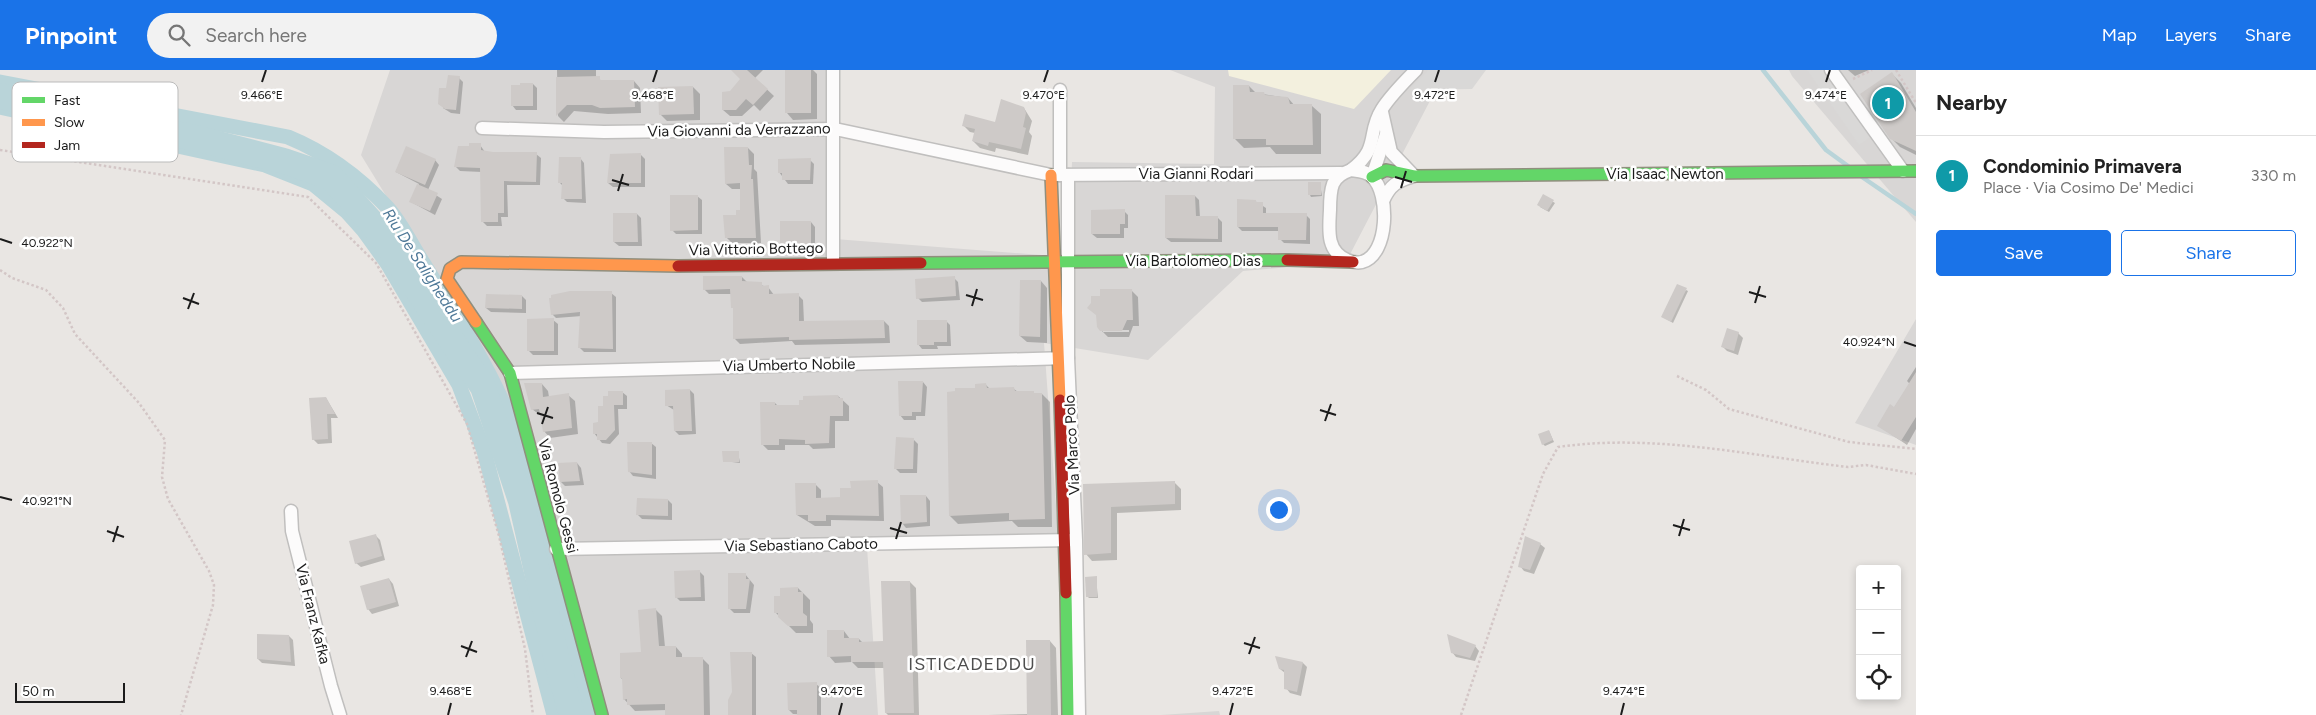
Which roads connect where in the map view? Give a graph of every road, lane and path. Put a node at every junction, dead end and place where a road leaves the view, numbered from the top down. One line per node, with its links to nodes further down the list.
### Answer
1 (833, 70): 11 (street)
2 (1416, 70): 9 (street)
3 (1831, 70): 6 (street)
4 (1872, 70): 6 (path)
5 (1896, 70): 8 (path)
6 (1841, 84): 14 (street)
7 (1060, 90): 16 (street, Via Marco Polo)
8 (1916, 102)
9 (1381, 110): 12 (street); 15 (street)
10 (482, 128): 11 (street, Via Giovanni da Verrazzano)
11 (835, 129): 16 (street, Via Giovanni da Verrazzano); 25 (street)
12 (1387, 133): 17 (street); 18 (street)
13 (79, 162): 38 (path)
14 (1910, 171): 17 (street, Via Isaac Newton)
15 (1346, 172): 16 (street, Via Gianni Rodari); 18 (street); 20 (street)
16 (1060, 175): 22 (street, Via Marco Polo); 23 (street, Via Marco Polo)
17 (1414, 176): 18 (street, Via Isaac Newton); 19 (street, Via Isaac Newton)
18 (1372, 177): 19 (street)
19 (1383, 201): 24 (street)
20 (1330, 244): 21 (street); 24 (street)
21 (1317, 260): 23 (street, Via Bartolomeo Dias); 24 (street, Via Bartolomeo Dias)
22 (1054, 262): 23 (street, Via Vittorio Bottego); 25 (street, Via Vittorio Bottego); 28 (street, Via Marco Polo)
23 (1068, 262): 28 (street, Via Marco Polo)
24 (1353, 262)
25 (833, 263): 27 (street, Via Vittorio Bottego)
26 (0, 270): 36 (path)
27 (448, 271): 29 (street, Via Romolo Gessi)
28 (1062, 358): 29 (street, Via Umberto Nobile); 34 (street, Via Marco Polo)
29 (510, 373): 35 (street, Via Romolo Gessi)
30 (1677, 376): 31 (path)
31 (1916, 449)
32 (1916, 474): 42 (path)
33 (291, 511): 37 (street, Via Franz Kafka)
34 (1070, 540): 35 (street, Via Sebastiano Caboto); 40 (street, Via Marco Polo); 41 (street, Via Marco Polo)
35 (556, 549): 39 (street, Via Romolo Gessi)
36 (181, 715)
37 (340, 715)
38 (533, 715)
39 (602, 715)
40 (1068, 715)
41 (1079, 715)
42 (1461, 715)

